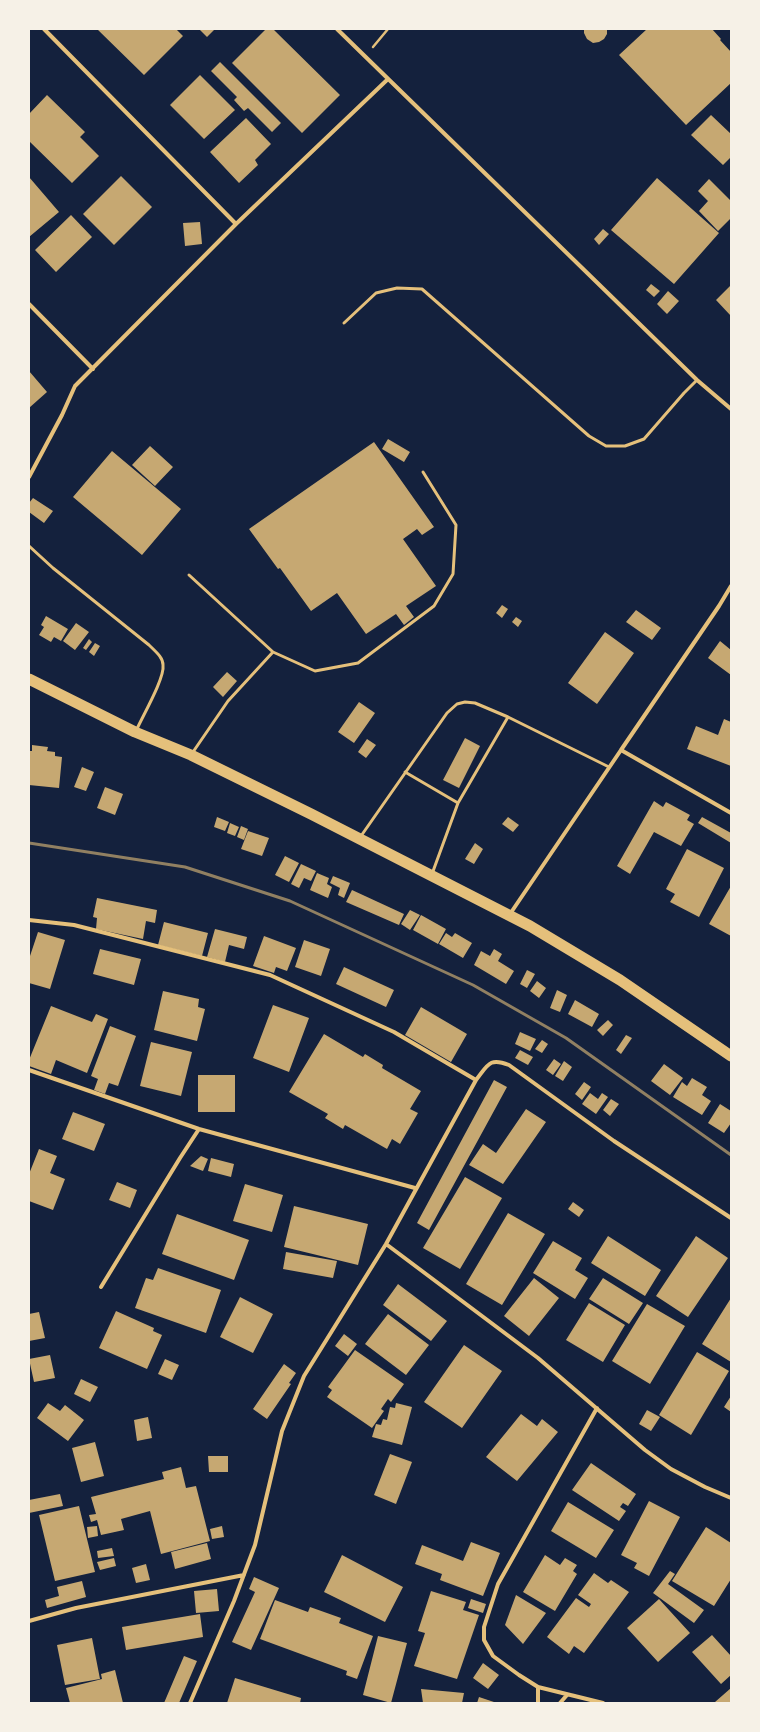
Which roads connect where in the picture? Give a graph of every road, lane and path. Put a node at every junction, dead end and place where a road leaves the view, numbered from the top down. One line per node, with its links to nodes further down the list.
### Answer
1 (44, 29): 6 (street)
2 (337, 29): 4 (street)
3 (388, 29): 4 (path)
4 (365, 57): 5 (street)
5 (388, 79): 6 (street); 10 (street)
6 (236, 224): 9 (street)
7 (29, 304): 9 (street)
8 (344, 323): 10 (lane)
9 (93, 369): 13 (street)
10 (697, 380): 11 (street)
11 (731, 409)
12 (423, 472): 17 (lane)
13 (29, 477)
14 (29, 546): 20 (lane)
15 (189, 574): 17 (lane)
16 (731, 586): 21 (street)
17 (273, 652): 22 (lane)
18 (29, 679): 20 (highway)
19 (508, 717): 23 (lane); 24 (lane); 25 (lane)
20 (135, 732): 22 (highway)
21 (621, 750): 23 (street); 26 (street)
22 (191, 756): 27 (highway)
23 (609, 767): 29 (street)
24 (405, 772): 25 (lane); 27 (lane)
25 (458, 803): 28 (lane)
26 (731, 813)
27 (359, 839): 28 (highway)
28 (432, 876): 29 (highway)
29 (510, 915): 31 (highway)
30 (29, 920): 33 (street)
31 (731, 1056)
32 (29, 1070): 34 (street)
33 (476, 1080): 35 (street); 36 (street)
34 (199, 1130): 35 (street); 38 (street)
35 (415, 1188): 37 (street)
36 (731, 1218)
37 (386, 1244): 39 (street); 41 (street)
38 (101, 1287)
39 (597, 1408): 40 (street); 43 (street)
40 (731, 1498)
41 (244, 1575): 42 (street); 45 (street)
42 (29, 1621)
43 (538, 1687): 44 (street); 46 (street)
44 (567, 1695): 47 (street); 48 (street)
45 (190, 1703)
46 (538, 1703)
47 (560, 1703)
48 (603, 1703)

